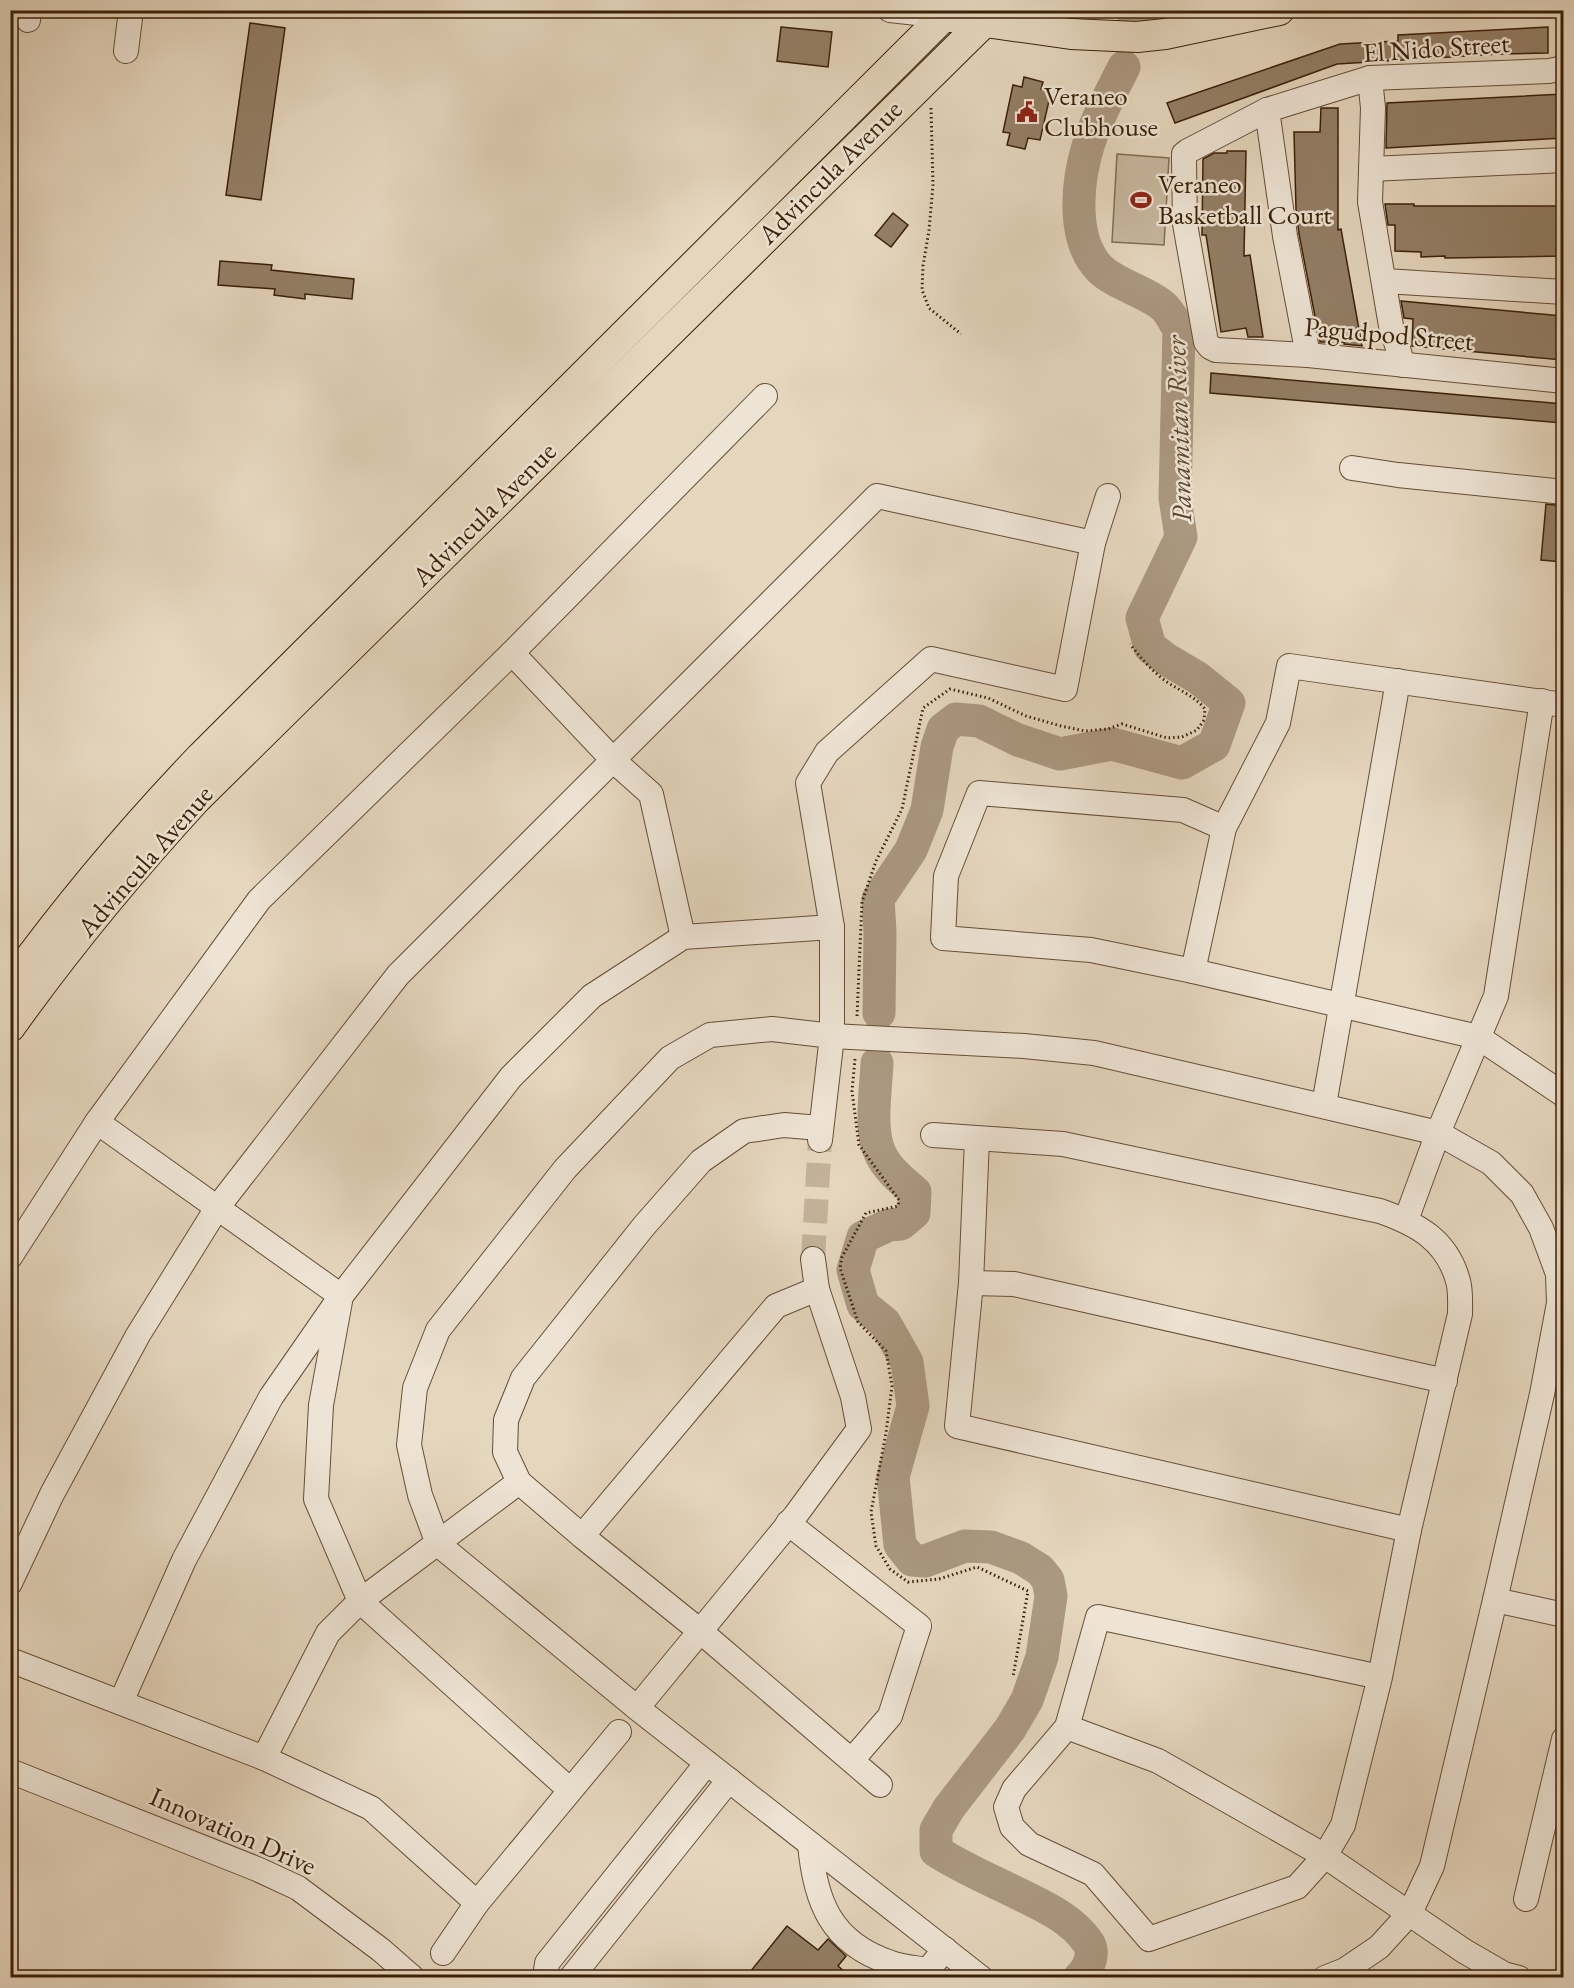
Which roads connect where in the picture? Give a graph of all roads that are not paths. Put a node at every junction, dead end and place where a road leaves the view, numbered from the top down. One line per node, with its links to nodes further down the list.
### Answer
1 (131, 10): 6 (street)
2 (890, 10): 4 (street)
3 (1279, 10): 5 (main road)
4 (944, 16): 5 (main road); 16 (main road, Advincula Avenue)
5 (983, 23): 16 (main road, Advincula Avenue)
6 (126, 51)
7 (1563, 68): 8 (street, El Nido Street)
8 (1370, 78): 9 (street, El Nido Street); 11 (street)
9 (1267, 110): 14 (street, El Nido Street); 15 (street)
10 (1563, 160): 11 (street)
11 (1371, 170): 12 (street)
12 (1385, 281): 13 (street); 17 (street)
13 (1563, 292)
14 (1210, 347): 15 (street, Pagudpod Street)
15 (1308, 355): 17 (street, Pagudpod Street)
16 (616, 364): 32 (main road, Advincula Avenue); 34 (main road, Advincula Avenue)
17 (1404, 365): 18 (street, Pagudpod Street)
18 (1563, 381)
19 (765, 396): 24 (street)
20 (1353, 468): 21 (street)
21 (1563, 492)
22 (1108, 496): 23 (street)
23 (1093, 543): 27 (street); 29 (street)
24 (512, 653): 27 (street); 39 (street)
25 (1398, 681): 26 (street); 28 (street); 33 (street)
26 (1553, 703): 36 (street)
27 (614, 761): 30 (street); 43 (street)
28 (1224, 828): 31 (street); 31 (street)
29 (832, 927): 30 (street); 35 (street)
30 (683, 937): 49 (street)
31 (1193, 971): 33 (street)
32 (10, 985)
33 (1343, 1005): 36 (street); 38 (street)
34 (10, 1028)
35 (832, 1036): 38 (street); 53 (street); 57 (street)
36 (1478, 1037): 37 (street); 40 (street)
37 (1563, 1095)
38 (1324, 1105): 40 (street)
39 (97, 1122): 43 (street); 45 (street)
40 (1438, 1133): 44 (street); 50 (street)
41 (933, 1135): 42 (street)
42 (977, 1139): 44 (street); 47 (street)
43 (217, 1208): 49 (street); 58 (street)
44 (1406, 1220): 51 (street)
45 (10, 1257)
46 (813, 1259): 48 (street)
47 (971, 1283): 51 (street); 55 (street)
48 (817, 1289): 54 (street); 56 (street)
49 (341, 1296): 60 (street); 65 (street)
50 (1561, 1303): 52 (street)
51 (1445, 1381): 55 (street)
52 (1553, 1397): 59 (street)
53 (519, 1482): 56 (street); 57 (street)
54 (788, 1523): 62 (street); 71 (street)
55 (1409, 1530): 64 (street)
56 (582, 1536): 62 (street)
57 (438, 1544): 60 (street); 66 (street)
58 (10, 1583)
59 (1496, 1600): 61 (street); 82 (street)
60 (360, 1601): 70 (street); 76 (street)
61 (1563, 1615)
62 (700, 1631): 66 (street); 71 (street)
63 (10, 1660): 65 (street)
64 (1380, 1677): 67 (street); 79 (street)
65 (121, 1702): 70 (street)
66 (637, 1707): 72 (street)
67 (1067, 1726): 79 (street); 79 (street)
68 (619, 1732): 76 (street)
69 (1563, 1739): 77 (street)
70 (264, 1758): 81 (street)
71 (852, 1760): 75 (street)
72 (707, 1763): 74 (street); 87 (street)
73 (10, 1771): 86 (street, Innovation Drive)
74 (729, 1780): 78 (street); 88 (street)
75 (879, 1785)
76 (570, 1790): 81 (street)
77 (1554, 1825): 80 (street)
78 (810, 1844): 83 (street); 83 (street)
79 (1325, 1856): 82 (street)
80 (1526, 1899)
81 (477, 1903): 84 (street)
82 (1410, 1913): 85 (street); 90 (street)
83 (945, 1949): 89 (street)
84 (443, 1953)
85 (1509, 1976)
86 (413, 1977)
87 (545, 1977)
88 (571, 1977)
89 (981, 1977)
90 (1325, 1977)

